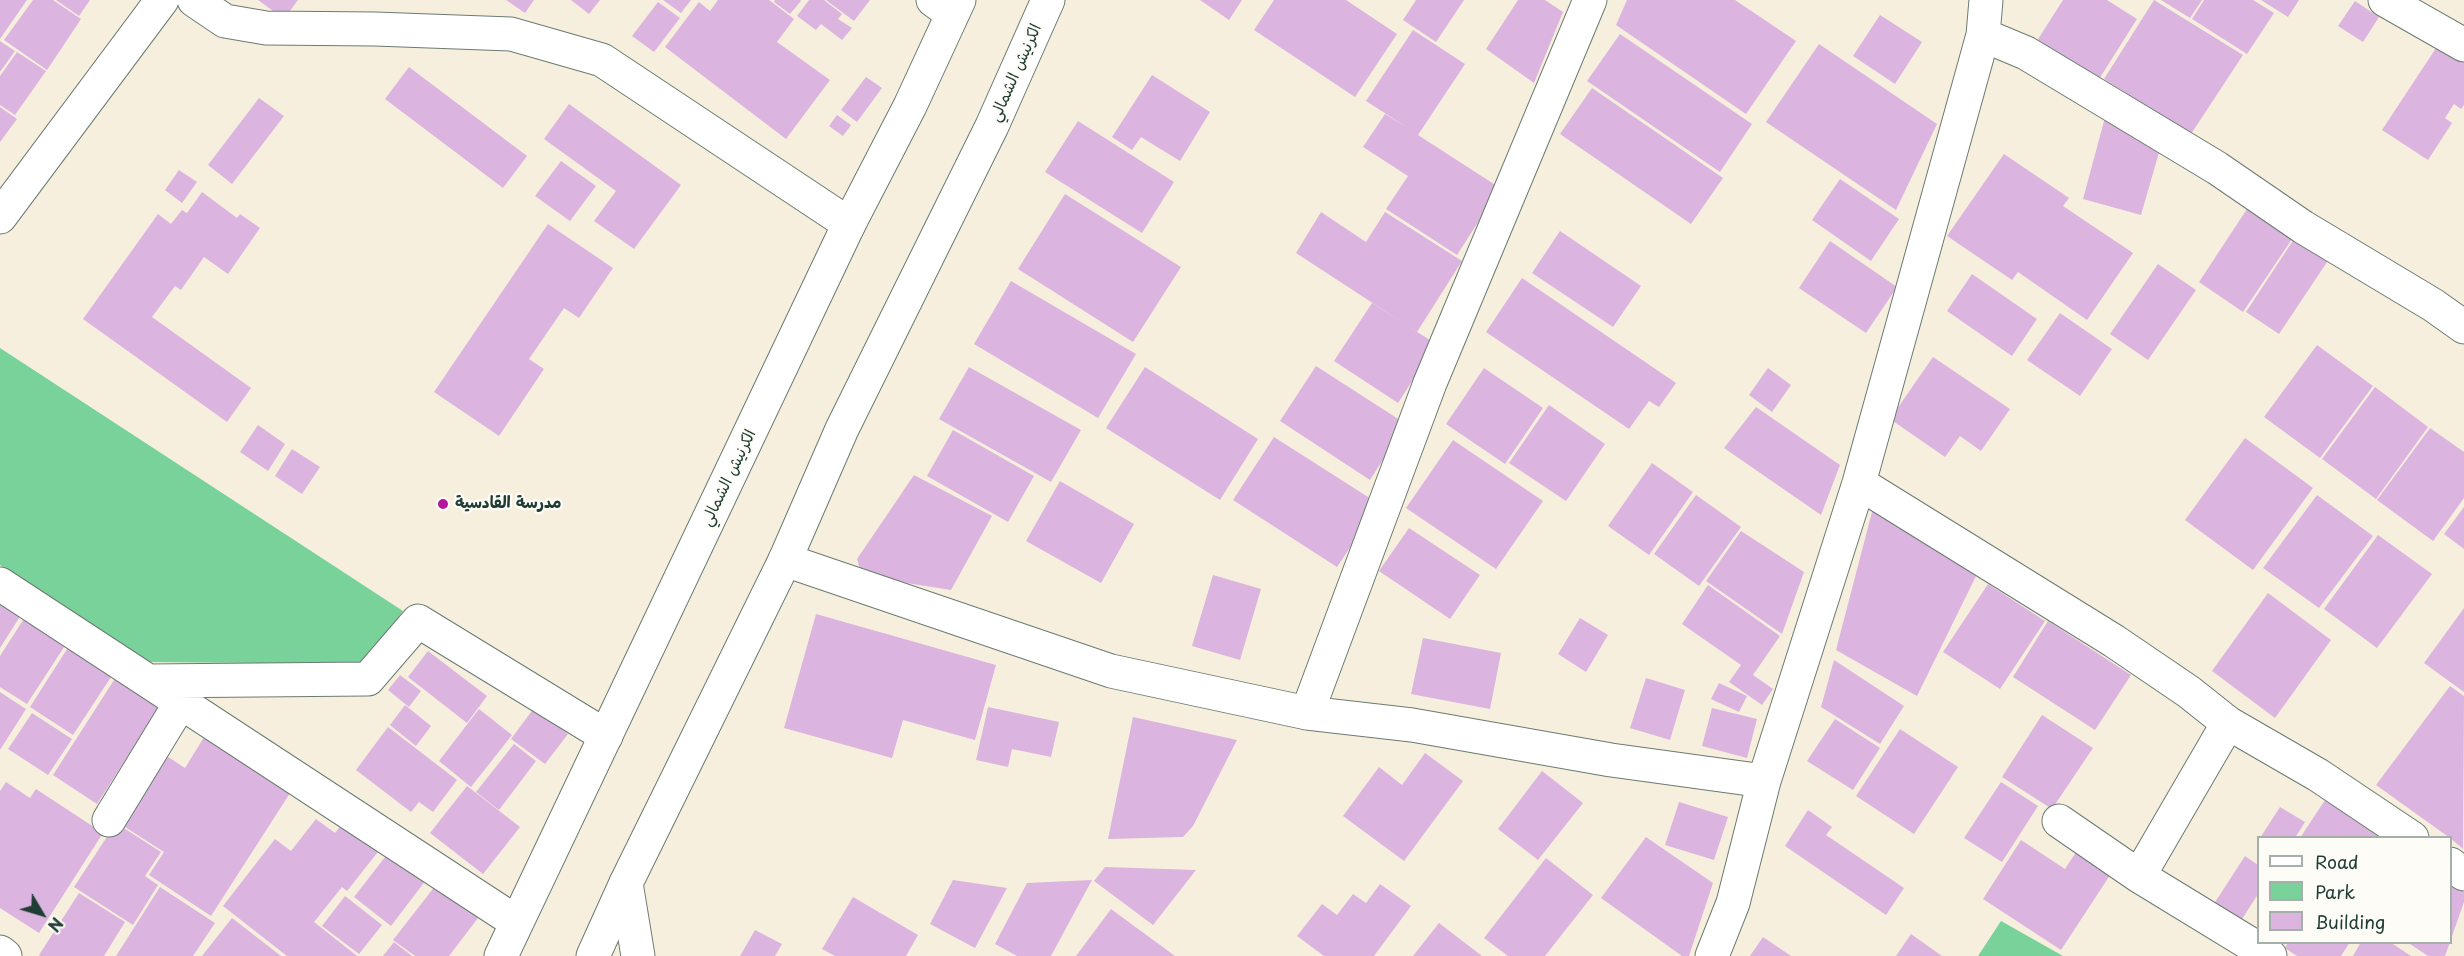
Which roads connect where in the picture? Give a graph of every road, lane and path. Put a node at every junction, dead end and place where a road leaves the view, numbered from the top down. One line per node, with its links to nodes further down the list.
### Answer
1 (162, 0): 10 (street)
2 (194, 0): 11 (street)
3 (1048, 0): 14 (street, الكرنيش الشمالي)
4 (1590, 0): 18 (street)
5 (1986, 0): 8 (street)
6 (2385, 0): 9 (street)
7 (948, 5): 11 (street, الكرنيش الشمالي)
8 (1983, 35): 12 (street); 13 (street)
9 (2464, 45)
10 (0, 217)
11 (849, 224): 20 (street, الكرنيش الشمالي)
12 (2464, 327)
13 (1859, 483): 19 (street); 21 (street)
14 (785, 560): 18 (street); 28 (street, الكرنيش الشمالي)
15 (0, 584): 16 (street)
16 (148, 681): 17 (street); 20 (street)
17 (180, 702): 22 (street); 29 (street)
18 (1307, 712): 21 (street)
19 (2228, 723): 24 (street); 27 (street)
20 (606, 736): 29 (street, الكرنيش الشمالي)
21 (1764, 781): 35 (street)
22 (109, 820)
23 (2060, 821): 27 (street)
24 (2410, 836)
25 (2452, 865): 26 (street)
26 (2464, 874)
27 (2139, 876): 36 (street)
28 (626, 883): 33 (street, الكرنيش الشمالي); 34 (street)
29 (516, 922): 32 (street, الكرنيش الشمالي)
30 (0, 952): 31 (street)
31 (5, 956)
32 (501, 956)
33 (593, 956)
34 (638, 956)
35 (1712, 956)
36 (2270, 956)

